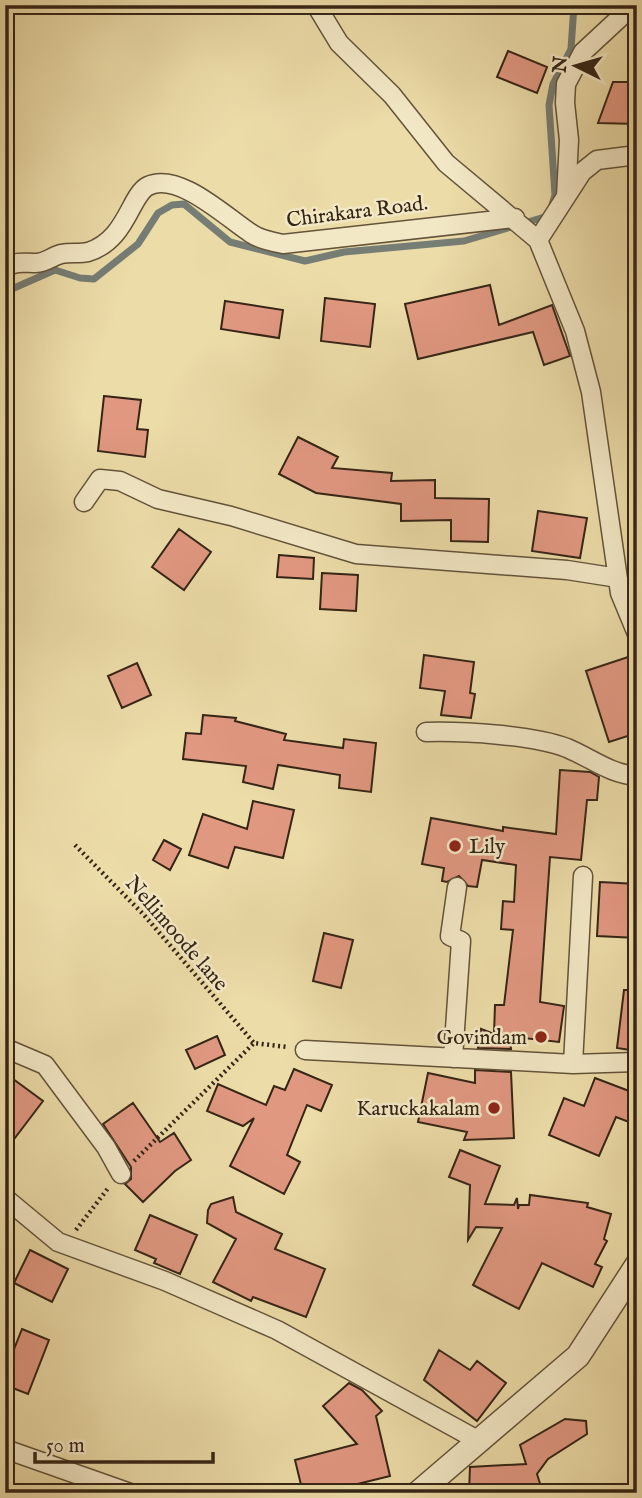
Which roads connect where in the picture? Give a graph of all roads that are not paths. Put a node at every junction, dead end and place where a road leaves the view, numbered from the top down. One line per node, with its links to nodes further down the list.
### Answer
1 (316, 5): 5 (street)
2 (628, 5): 4 (street)
3 (637, 155): 4 (street)
4 (566, 197): 6 (street)
5 (516, 218): 6 (street); 7 (street, Chirakara Road.)
6 (538, 240): 9 (street)
7 (5, 267)
8 (84, 502): 9 (street)
9 (618, 578): 10 (street)
10 (637, 634)
11 (426, 732): 12 (street)
12 (637, 776)
13 (583, 876): 19 (street)
14 (457, 887): 17 (street)
15 (5, 1048): 20 (street)
16 (305, 1050): 17 (street)
17 (453, 1058): 19 (street)
18 (637, 1062): 19 (street)
19 (573, 1064)
20 (121, 1174)
21 (5, 1198): 23 (street)
22 (637, 1265): 23 (street)
23 (481, 1442): 26 (street)
24 (5, 1449): 25 (street)
25 (130, 1493)
26 (418, 1493)

